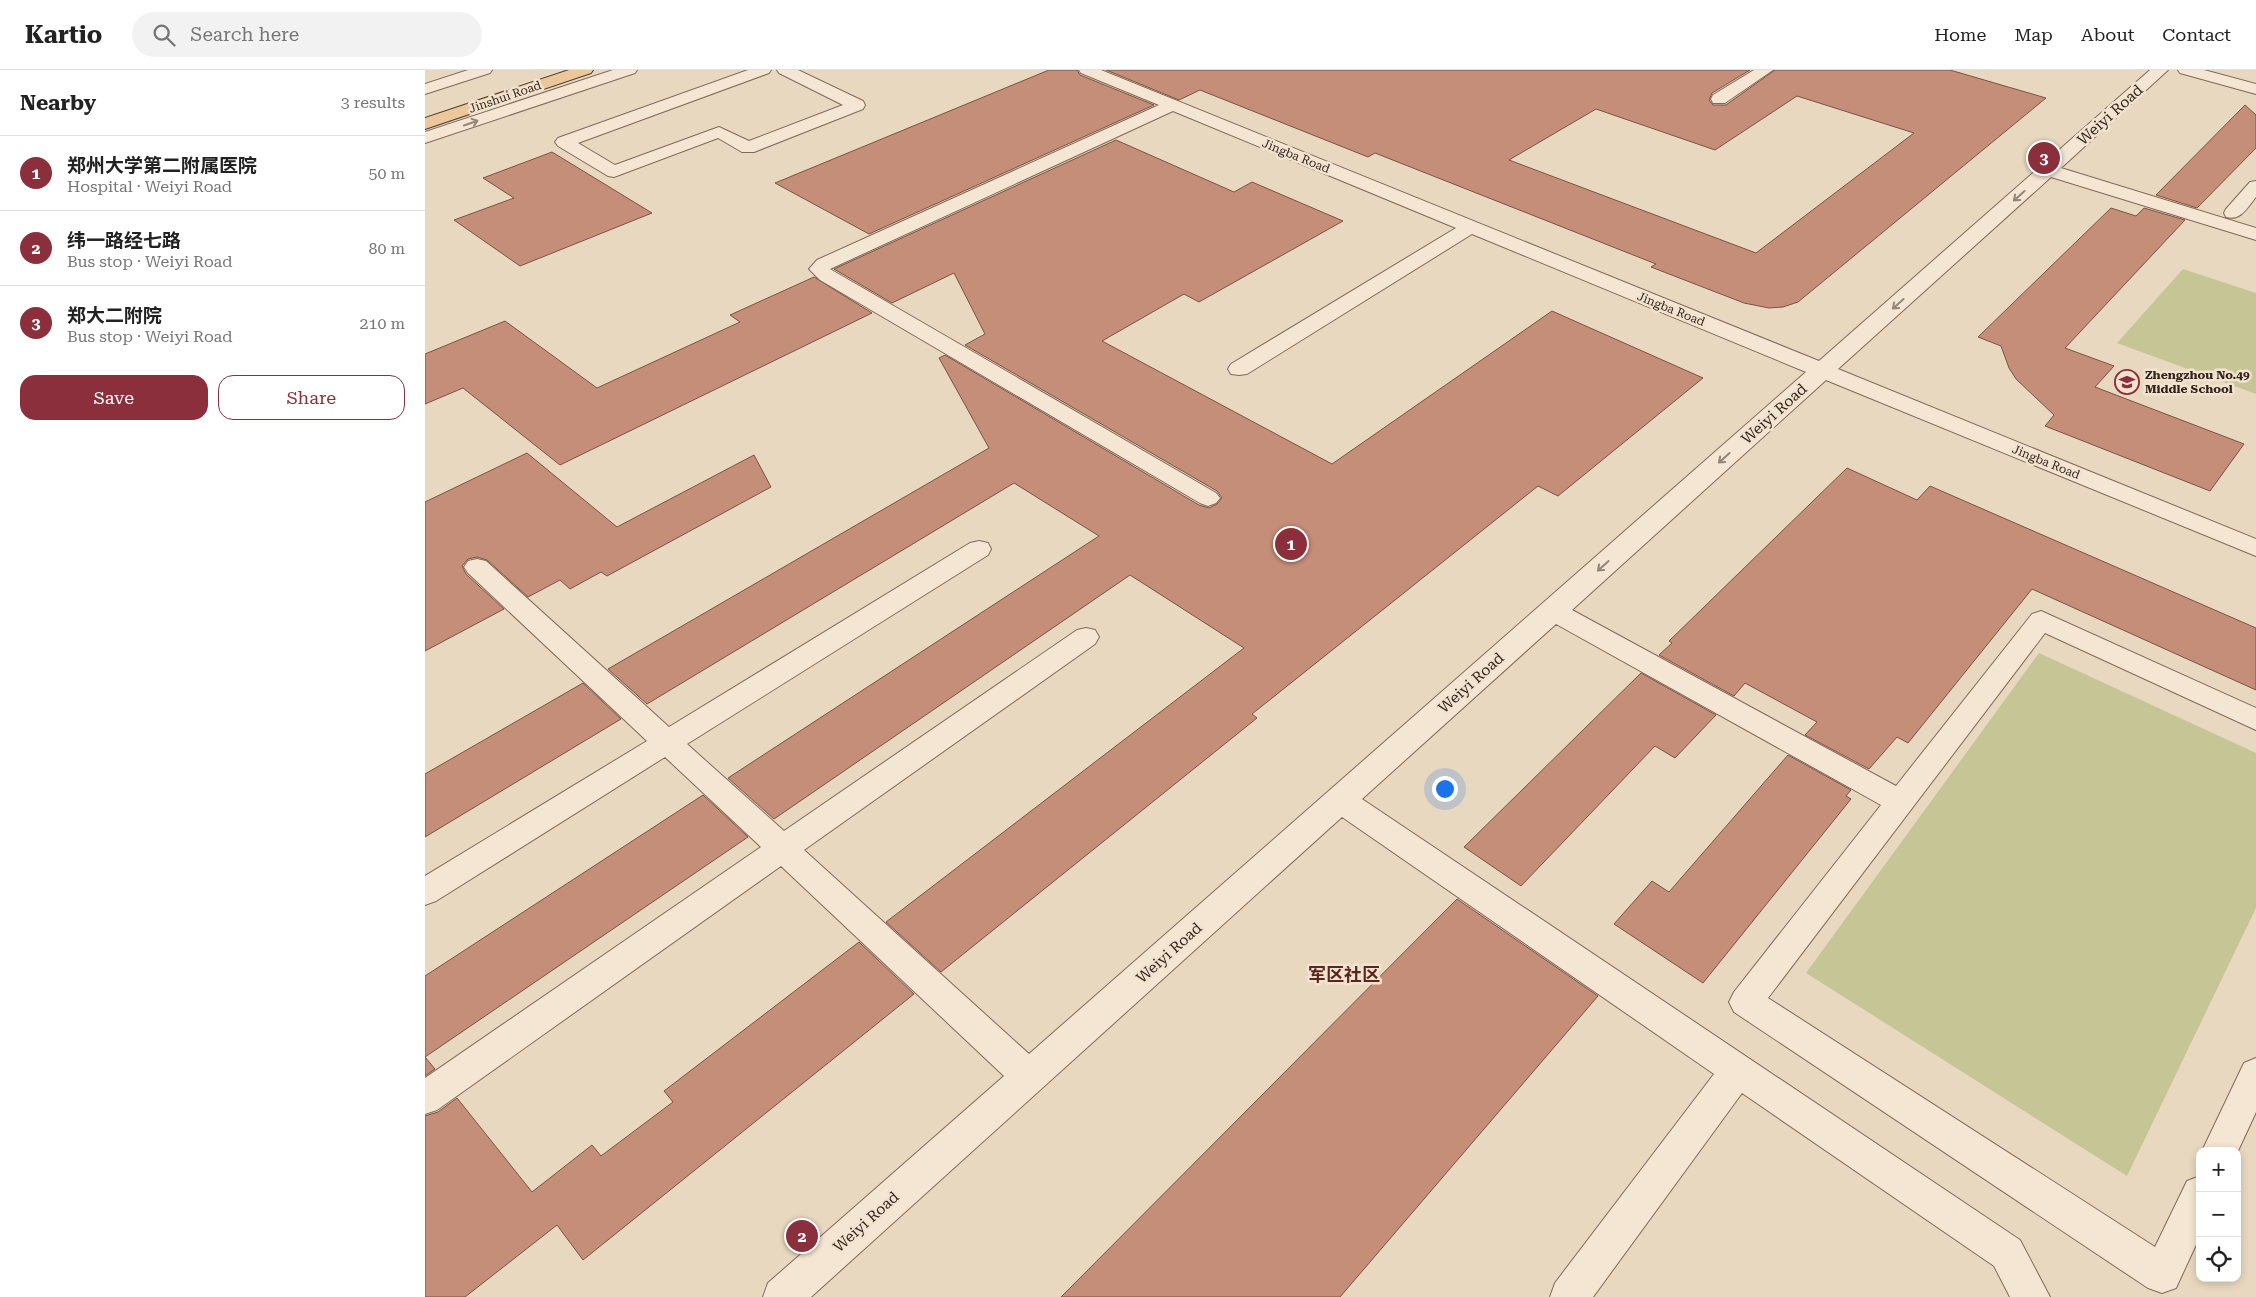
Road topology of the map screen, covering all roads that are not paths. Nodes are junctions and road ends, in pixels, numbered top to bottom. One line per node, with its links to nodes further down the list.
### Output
1 (484, 70): 10 (street)
2 (585, 70): 14 (main road, Jinshui Road)
3 (629, 70): 15 (street, one-way to 3)
4 (763, 70): 5 (street)
5 (785, 70)
6 (1087, 70): 13 (street, Jingba Road)
7 (1765, 70): 12 (street)
8 (2160, 70): 16 (street, Weiyi Road)
9 (2186, 70): 11 (street)
10 (425, 89)
11 (2256, 89)
12 (1719, 99)
13 (1173, 105): 19 (street, Jingba Road); 23 (street)
14 (425, 124)
15 (425, 138)
16 (2049, 170): 20 (street); 22 (street, Weiyi Road, one-way to 22)
17 (2256, 186): 18 (street)
18 (2233, 213)
19 (1471, 227): 21 (street); 22 (street, Jingba Road)
20 (2256, 234)
21 (1239, 369)
22 (1822, 371): 24 (street, Jingba Road); 27 (street, Weiyi Road, one-way to 27)
23 (1208, 498)
24 (2256, 548)
25 (979, 549): 30 (street)
26 (477, 567): 30 (street)
27 (1553, 611): 31 (street, Weiyi Road); 32 (street)
28 (1086, 637): 33 (street)
29 (2256, 720): 32 (street)
30 (667, 742): 33 (street); 34 (street)
31 (1340, 800): 35 (street); 37 (street, Weiyi Road)
32 (1901, 802): 40 (street)
33 (783, 848): 37 (street); 38 (street)
34 (425, 892)
35 (1738, 1070): 42 (street); 43 (street)
36 (2256, 1074): 39 (street)
37 (1030, 1076): 41 (street, Weiyi Road)
38 (425, 1098)
39 (2222, 1147)
40 (2196, 1203)
41 (783, 1297)
42 (1569, 1297)
43 (2031, 1297)

